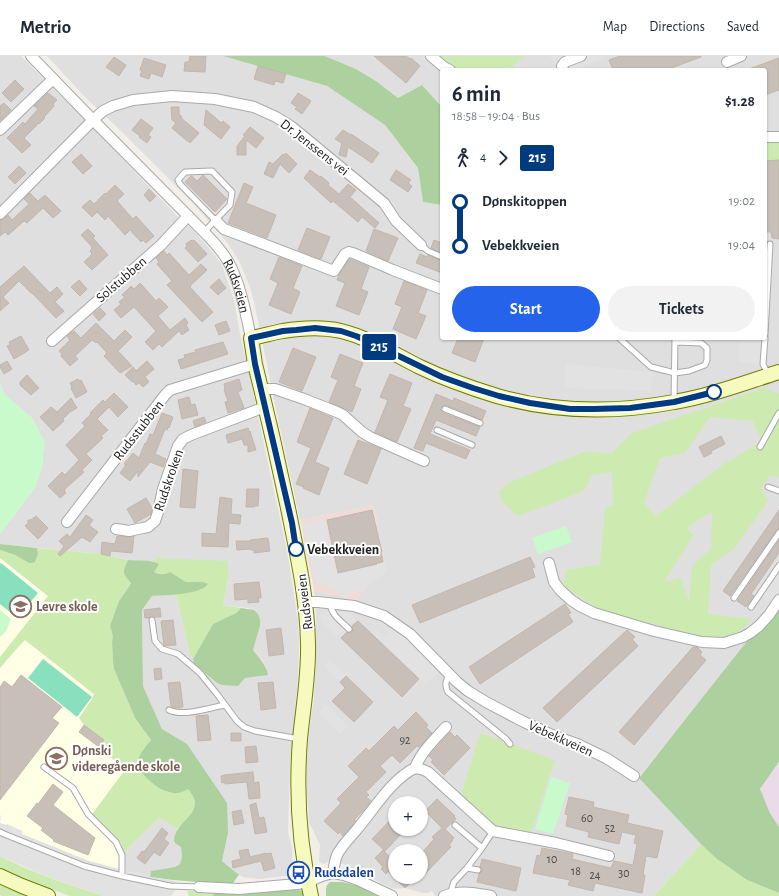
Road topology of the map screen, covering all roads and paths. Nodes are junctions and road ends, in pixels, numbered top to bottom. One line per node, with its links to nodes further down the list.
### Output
1 (31, 56): 8 (street, Rudsveien)
2 (431, 56): 6 (street)
3 (581, 56): 7 (street)
4 (741, 56): 5 (street)
5 (727, 62)
6 (446, 68)
7 (562, 68)
8 (53, 79): 9 (street, Rudsveien); 10 (street)
9 (93, 120): 13 (street); 14 (street, Rudsveien); 18 (street, Dr. Jenssens vei)
10 (0, 130)
11 (767, 137): 12 (street)
12 (779, 137)
13 (0, 214)
14 (188, 216): 16 (street, Rudsveien); 23 (street, Solstubben)
15 (216, 221): 15 (lane); 16 (lane); 20 (street)
16 (204, 232): 22 (street, Rudsveien)
17 (770, 244): 21 (lane)
18 (421, 245): 19 (lane)
19 (440, 256)
20 (440, 288)
21 (767, 298)
22 (251, 338): 27 (street, Rudsveien); 31 (street)
23 (52, 340)
24 (621, 340): 28 (lane)
25 (675, 340): 28 (lane); 28 (lane)
26 (765, 340): 29 (lane)
27 (255, 364): 30 (street, Rudsveien); 42 (street, Rudsstubben)
28 (675, 373): 31 (lane)
29 (774, 374): 31 (street)
30 (262, 389): 32 (street, Rudsveien); 39 (street)
31 (674, 402)
32 (265, 407): 43 (street, Rudskroken); 49 (street, Rudsveien)
33 (445, 409): 35 (lane)
34 (779, 413): 38 (lane)
35 (480, 423)
36 (437, 430): 37 (lane)
37 (472, 445)
38 (760, 447)
39 (424, 461)
40 (768, 487): 41 (lane)
41 (779, 491)
42 (67, 522)
43 (116, 529)
44 (779, 533): 47 (lane)
45 (549, 563): 48 (street)
46 (779, 566): 51 (lane)
47 (734, 598)
48 (779, 600)
49 (305, 602): 50 (street, Vebekkveien); 58 (street, Rudsveien)
50 (330, 603): 53 (lane); 54 (street, Vebekkveien)
51 (751, 607)
52 (152, 620): 55 (lane)
53 (349, 629)
54 (450, 674): 59 (lane); 62 (street, Vebekkveien)
55 (225, 705): 56 (lane); 58 (lane)
56 (169, 710)
57 (446, 727): 61 (street)
58 (300, 739): 74 (street, Rudsveien)
59 (510, 744)
60 (44, 767): 72 (lane)
61 (414, 768): 64 (street); 70 (street)
62 (634, 776)
63 (455, 825): 66 (lane)
64 (493, 831): 66 (lane); 67 (street)
65 (0, 832): 72 (lane)
66 (482, 848): 68 (lane)
67 (609, 856)
68 (467, 868): 69 (lane); 75 (lane)
69 (478, 870)
70 (333, 873): 74 (street); 77 (street)
71 (0, 876): 76 (street)
72 (122, 876): 73 (lane)
73 (199, 887): 74 (street)
74 (310, 891)
75 (447, 895): 78 (street)
76 (48, 896)
77 (392, 896)
78 (491, 896)

